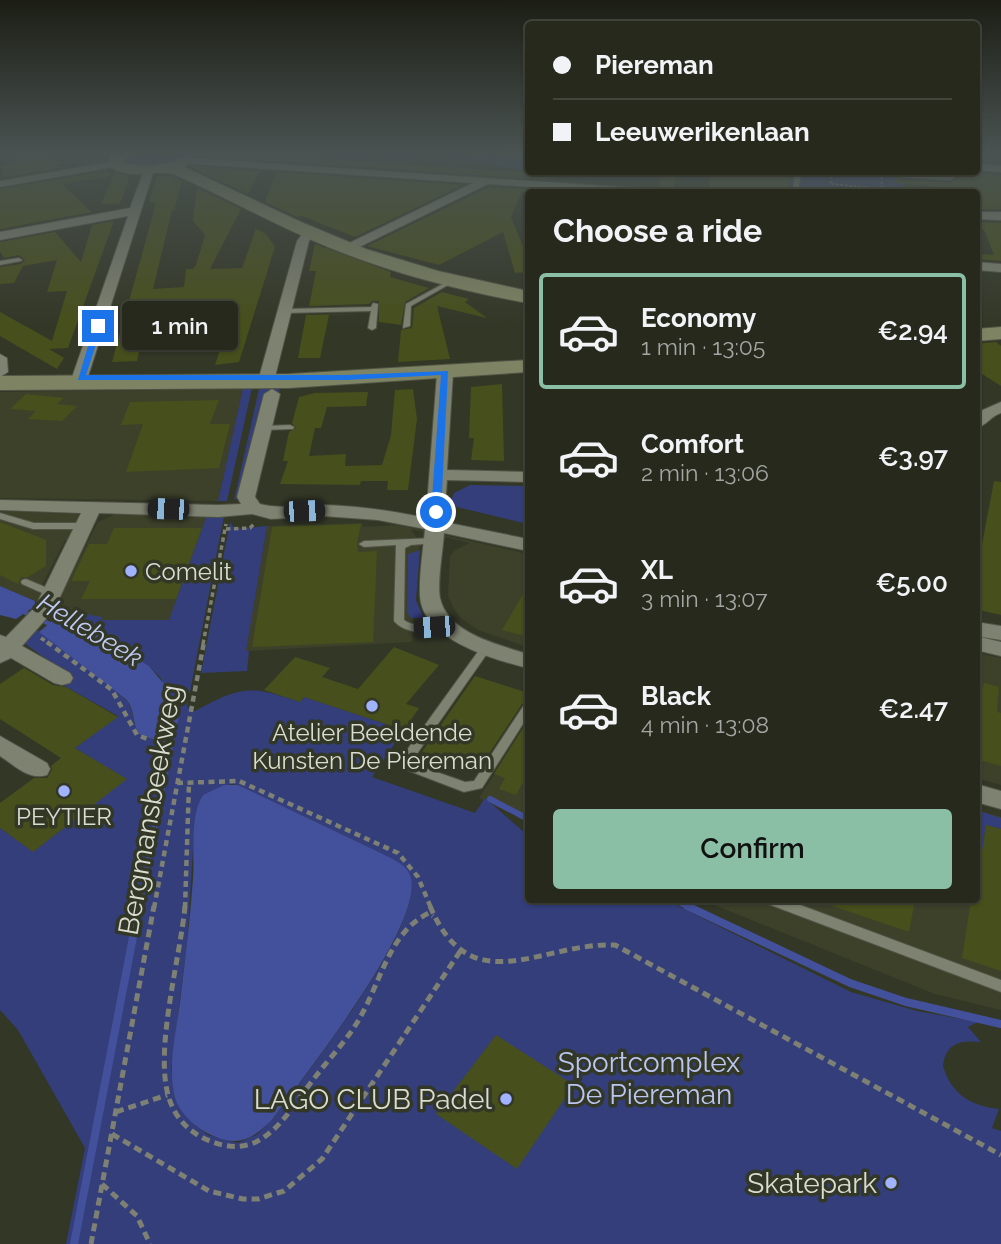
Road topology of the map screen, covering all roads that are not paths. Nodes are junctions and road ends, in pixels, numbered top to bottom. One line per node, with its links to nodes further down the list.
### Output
1 (271, 210): 6 (street)
2 (427, 210): 8 (street)
3 (135, 211): 7 (street); 25 (street)
4 (980, 215): 5 (street)
5 (1001, 216)
6 (310, 232): 8 (street); 15 (street)
7 (0, 236)
8 (356, 245): 13 (street)
9 (19, 260): 10 (lane)
10 (0, 263)
11 (980, 266): 12 (street)
12 (1001, 268)
13 (454, 280): 14 (street); 16 (lane)
14 (525, 295)
15 (285, 311): 17 (lane); 27 (street)
16 (406, 326)
17 (372, 328)
18 (1001, 330): 19 (street)
19 (980, 331)
20 (0, 358): 22 (street)
21 (525, 366): 23 (street)
22 (0, 372)
23 (445, 373): 27 (street); 32 (street)
24 (0, 378): 25 (street)
25 (79, 381): 26 (street); 27 (street)
26 (0, 383)
27 (269, 384): 31 (street)
28 (1001, 407): 29 (street)
29 (980, 419)
30 (290, 427): 31 (lane)
31 (264, 428): 35 (street)
32 (439, 475): 33 (street); 39 (street)
33 (525, 477)
34 (0, 505): 36 (street)
35 (254, 506): 36 (street); 39 (street)
36 (93, 508): 38 (street)
37 (0, 516): 38 (lane)
38 (84, 526): 45 (street)
39 (435, 526): 40 (street); 41 (lane); 43 (street); 46 (street)
40 (525, 532)
41 (409, 542): 42 (lane); 46 (lane)
42 (364, 544)
43 (525, 544)
44 (26, 582): 45 (lane)
45 (48, 602): 50 (street)
46 (447, 626): 51 (street)
47 (980, 630): 48 (street)
48 (1001, 634)
49 (980, 644): 52 (street)
50 (3, 648): 54 (street)
51 (486, 648): 53 (street); 55 (lane)
52 (1001, 649)
53 (525, 660)
54 (62, 678)
55 (525, 713)
56 (0, 744): 57 (street)
57 (38, 769)
58 (980, 794): 59 (street)
59 (1001, 800)
60 (781, 903): 61 (lane)
61 (1001, 986)

